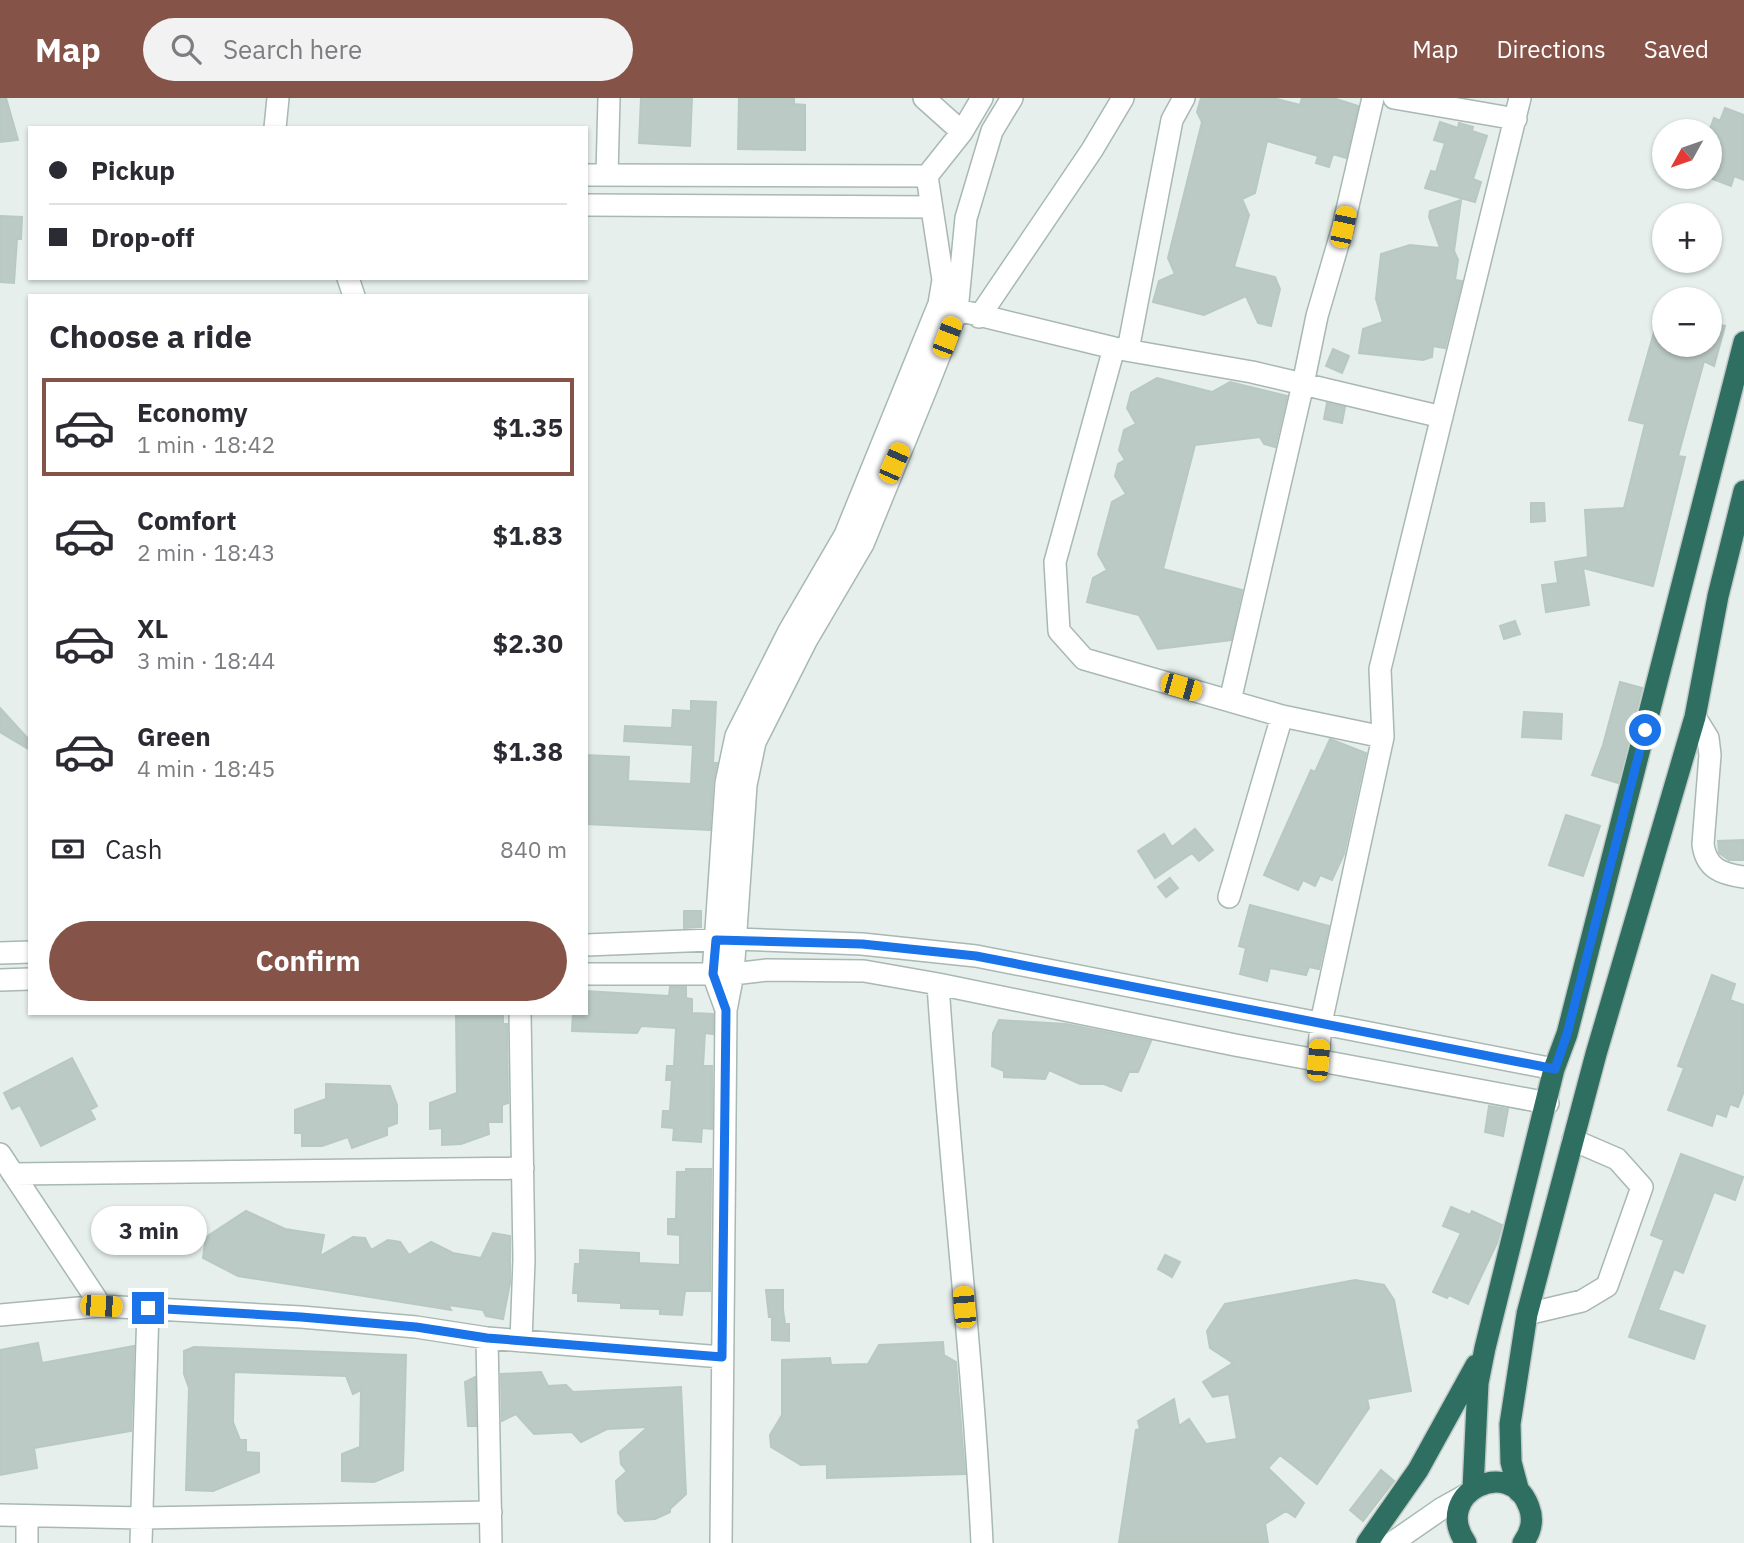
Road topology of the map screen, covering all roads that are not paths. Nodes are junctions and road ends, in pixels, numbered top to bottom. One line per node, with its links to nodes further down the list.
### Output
1 (278, 98): 11 (street)
2 (609, 98): 13 (street)
3 (923, 98): 12 (street)
4 (982, 98): 12 (street)
5 (1012, 98): 17 (street)
6 (1123, 98): 18 (street)
7 (1184, 98): 20 (street)
8 (1373, 98): 21 (street)
9 (1394, 98): 10 (street)
10 (1518, 108): 22 (street)
11 (275, 126)
12 (962, 132): 14 (street)
13 (597, 175): 14 (street)
14 (927, 176): 16 (street)
15 (588, 205): 16 (street)
16 (931, 207): 17 (street)
17 (948, 308): 18 (street); 31 (street)
18 (979, 317): 20 (street)
19 (1744, 342): 43 (highway)
20 (1121, 349): 21 (street); 25 (street)
21 (1303, 384): 22 (street); 25 (street)
22 (1442, 417): 28 (street)
23 (1744, 491): 24 (highway)
24 (1741, 522): 27 (highway)
25 (1230, 701): 26 (street)
26 (1282, 716): 28 (street); 30 (street)
27 (1695, 717): 29 (street); 45 (highway)
28 (1383, 737): 41 (street)
29 (1744, 877)
30 (1228, 897)
31 (726, 939): 32 (street); 36 (street); 41 (street)
32 (588, 945)
33 (28, 952): 34 (street)
34 (0, 953)
35 (588, 974): 36 (street)
36 (723, 974): 39 (street); 56 (street)
37 (28, 979): 38 (street)
38 (0, 980)
39 (938, 984): 42 (street); 67 (street)
40 (520, 1015): 47 (street)
41 (1321, 1023): 42 (street); 43 (street)
42 (1318, 1060): 44 (street)
43 (1555, 1069): 44 (highway)
44 (1548, 1103): 55 (highway)
45 (1573, 1140): 51 (highway); 51 (street)
46 (0, 1154): 48 (street)
47 (523, 1168): 48 (street); 54 (street)
48 (13, 1174): 49 (street)
49 (101, 1306): 50 (street); 52 (street)
50 (148, 1308): 53 (street); 62 (street)
51 (1527, 1314): 58 (highway)
52 (0, 1315)
53 (487, 1338): 54 (street); 59 (street)
54 (521, 1341): 56 (street)
55 (1485, 1348): 57 (highway); 68 (highway)
56 (722, 1357): 66 (street)
57 (1470, 1492): 58 (highway); 69 (street); 70 (highway)
58 (1519, 1492): 71 (highway)
59 (491, 1512): 62 (street); 65 (street)
60 (0, 1515): 61 (street)
61 (27, 1517): 62 (street); 63 (street)
62 (142, 1518): 64 (street)
63 (27, 1543)
64 (141, 1543)
65 (491, 1543)
66 (721, 1543)
67 (982, 1543)
68 (1367, 1543)
69 (1392, 1543)
70 (1466, 1543)
71 (1523, 1543)

